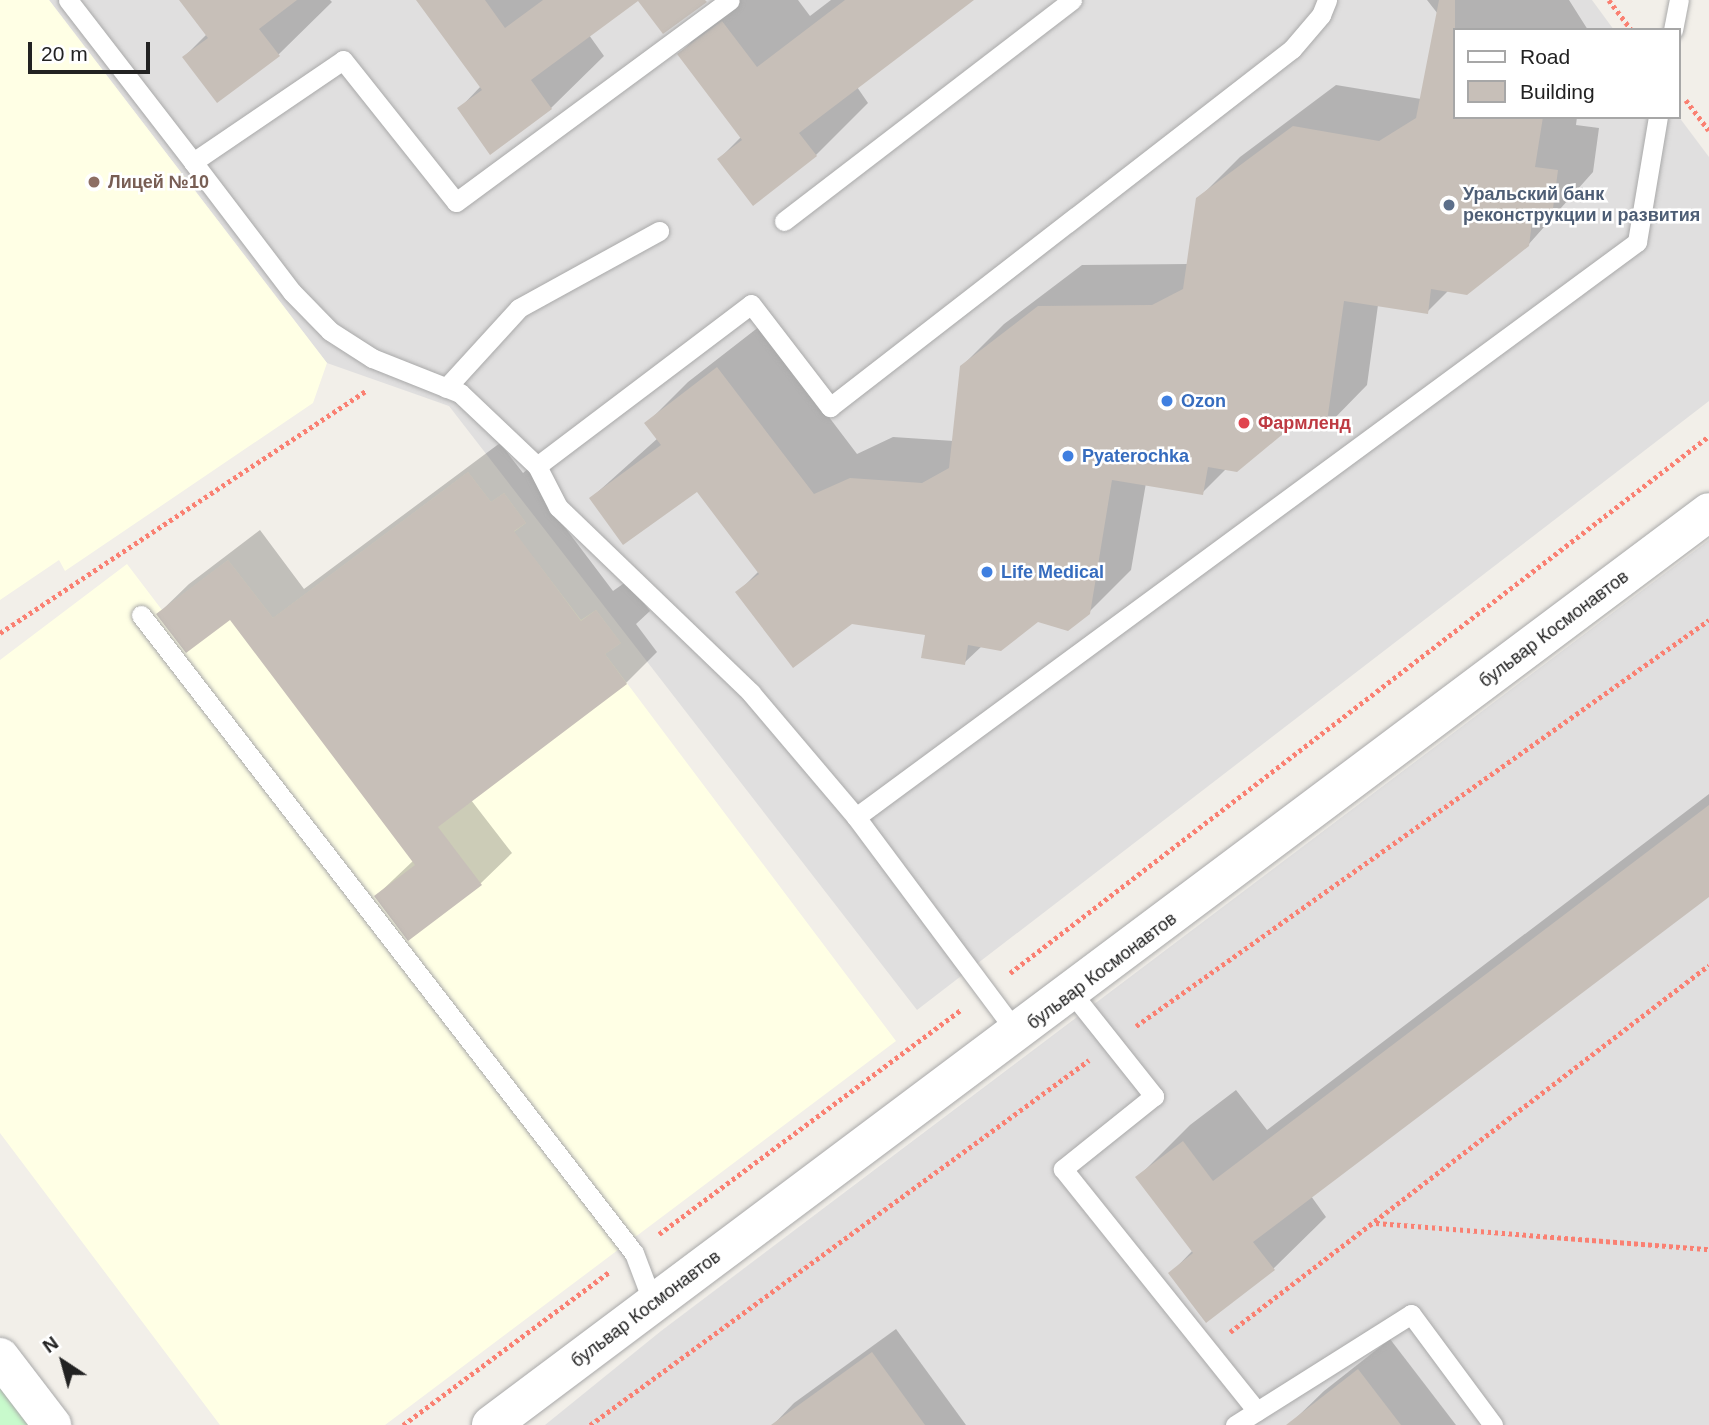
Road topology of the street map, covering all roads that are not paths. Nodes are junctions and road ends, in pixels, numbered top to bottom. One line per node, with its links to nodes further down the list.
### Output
1 (68, 0): 8 (lane)
2 (730, 0): 8 (lane)
3 (1072, 0): 9 (lane)
4 (1327, 0): 12 (lane)
5 (1679, 0): 6 (lane)
6 (1674, 28)
7 (1658, 119): 15 (lane)
8 (193, 162): 11 (lane)
9 (784, 220)
10 (659, 231): 11 (lane)
11 (446, 388): 12 (lane)
12 (537, 466): 15 (lane)
13 (1709, 512): 16 (street, бульвар Космонавтов)
14 (141, 615): 18 (lane)
15 (856, 817): 17 (lane)
16 (1072, 993): 17 (street, бульвар Космонавтов); 20 (lane)
17 (1018, 1034): 18 (street, бульвар Космонавтов)
18 (653, 1303): 22 (street, бульвар Космонавтов)
19 (0, 1357): 21 (street)
20 (1257, 1411): 23 (lane); 24 (lane)
21 (52, 1425)
22 (491, 1425)
23 (1235, 1425)
24 (1493, 1425)

